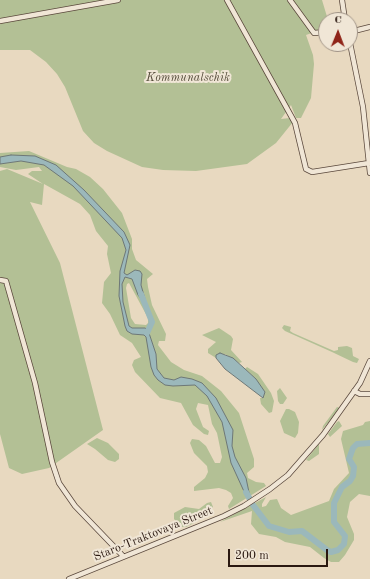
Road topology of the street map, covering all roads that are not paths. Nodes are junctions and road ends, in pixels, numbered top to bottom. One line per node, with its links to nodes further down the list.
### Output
1 (118, 0): 6 (street)
2 (227, 0): 11 (street)
3 (290, 0): 9 (street)
4 (342, 0): 5 (street)
5 (344, 12)
6 (0, 21)
7 (370, 27): 8 (street)
8 (358, 30)
9 (318, 33)
10 (352, 52): 11 (street)
11 (368, 163): 12 (street)
12 (370, 173)
13 (0, 280): 17 (street)
14 (370, 361): 15 (street, Staro-Traktovaya Street)
15 (354, 391): 16 (street); 17 (street, Staro-Traktovaya Street)
16 (370, 394)
17 (123, 556): 18 (street, Staro-Traktovaya Street)
18 (69, 579)

